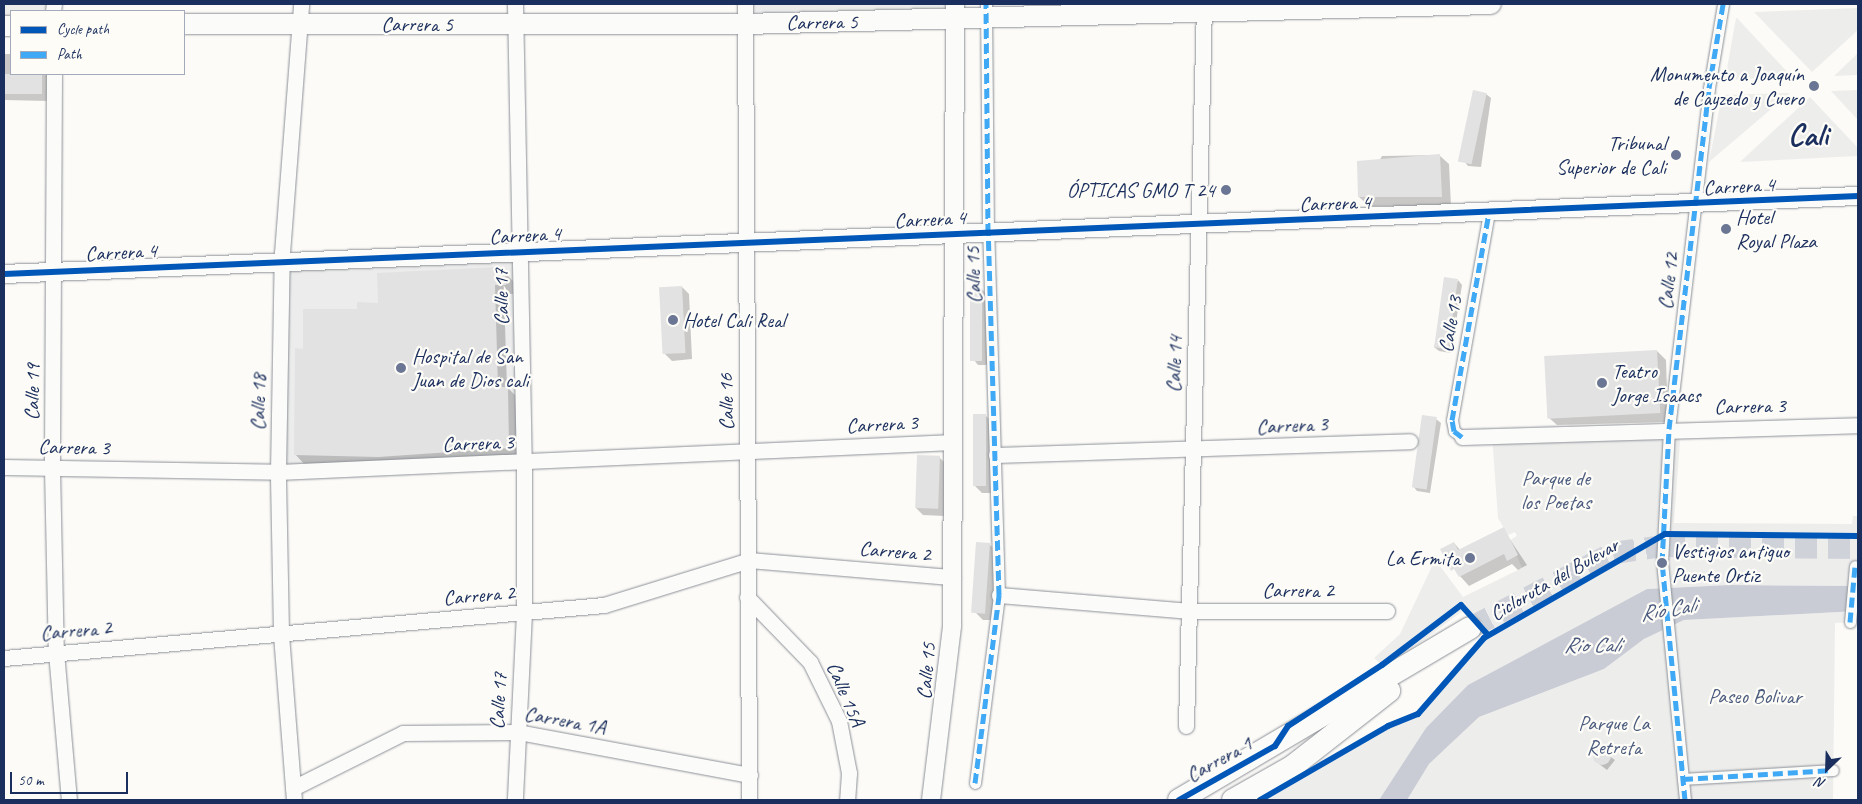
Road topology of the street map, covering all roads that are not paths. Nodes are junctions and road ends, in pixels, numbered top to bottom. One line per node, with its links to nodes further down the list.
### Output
1 (301, 4): 10 (street, Calle 18)
2 (515, 4): 11 (street, Calle 17)
3 (745, 4): 12 (street, Calle 16)
4 (1491, 4): 6 (main road, Carrera 5)
5 (1723, 4): 15 (street, Calle 12)
6 (1204, 8): 8 (main road, Carrera 5); 17 (street, Calle 14)
7 (955, 11): 8 (main road, Carrera 5); 12 (main road, Carrera 5); 19 (street, Calle 15)
8 (986, 11): 18 (street, Calle 15)
9 (185, 24): 10 (main road, Carrera 5)
10 (300, 24): 11 (main road, Carrera 5); 22 (street, Calle 18)
11 (515, 24): 12 (main road, Carrera 5); 21 (street, Calle 17)
12 (745, 24): 20 (street, Calle 16)
13 (54, 75): 23 (street, Calle 19)
14 (1858, 196): 15 (street, Carrera 4)
15 (1695, 204): 16 (street, Carrera 4); 26 (street, Calle 12)
16 (1489, 213): 17 (street, Carrera 4); 27 (street, Calle 13)
17 (1200, 224): 18 (street, Carrera 4); 30 (street, Calle 14)
18 (988, 233): 19 (street, Carrera 4); 32 (street, Calle 15)
19 (951, 234): 20 (street, Carrera 4); 29 (street, Calle 15)
20 (745, 243): 21 (street, Carrera 4); 31 (street, Calle 16)
21 (522, 252): 22 (street, Carrera 4); 33 (street, Calle 17)
22 (282, 262): 23 (street, Carrera 4); 36 (street, Calle 18)
23 (55, 272): 24 (street, Carrera 4); 35 (street, Calle 19)
24 (4, 274)
25 (1858, 425): 26 (street, Carrera 3)
26 (1669, 429): 27 (street, Carrera 3); 53 (street, Calle 12)
27 (1462, 437)
28 (1410, 441): 30 (street, Carrera 3)
29 (953, 442): 31 (street, Carrera 3); 39 (street, Calle 15)
30 (1192, 450): 32 (street, Carrera 3); 42 (street, Calle 14)
31 (748, 452): 33 (street, Carrera 3); 37 (street, Calle 16)
32 (996, 455): 40 (street, Calle 15)
33 (524, 463): 36 (street, Carrera 3); 44 (street, Calle 17)
34 (4, 467): 35 (street, Carrera 3)
35 (52, 468): 36 (street, Carrera 3); 47 (street, Calle 19)
36 (278, 472): 46 (street, Calle 18)
37 (749, 560): 39 (street, Carrera 2); 41 (street, Calle 16); 44 (street, Carrera 2)
38 (1854, 566): 45 (street)
39 (952, 577): 60 (street, Calle 15)
40 (999, 595): 42 (street, Carrera 2); 54 (street, Calle 15)
41 (747, 597): 52 (street, Calle 16); 59 (street, Calle 15A)
42 (1190, 611): 43 (street, Carrera 2); 49 (street, Calle 14)
43 (1387, 611)
44 (524, 613): 46 (street, Carrera 2); 50 (street, Calle 17)
45 (1850, 621)
46 (281, 633): 47 (street, Carrera 2); 55 (street, Calle 18)
47 (56, 652): 48 (street, Carrera 2); 56 (street, Calle 19)
48 (4, 658)
49 (1186, 726)
50 (518, 732): 52 (street, Carrera 1A); 55 (street, Carrera 1A); 57 (street, Calle 17)
51 (1833, 770): 53 (street)
52 (750, 775): 58 (street, Calle 16)
53 (1683, 779): 63 (street, Calle 12)
54 (976, 784)
55 (293, 794)
56 (69, 800)
57 (515, 800)
58 (750, 800)
59 (847, 800)
60 (931, 800)
61 (1179, 800): 62 (main road, Carrera 1)
62 (1233, 800)
63 (1685, 800)

